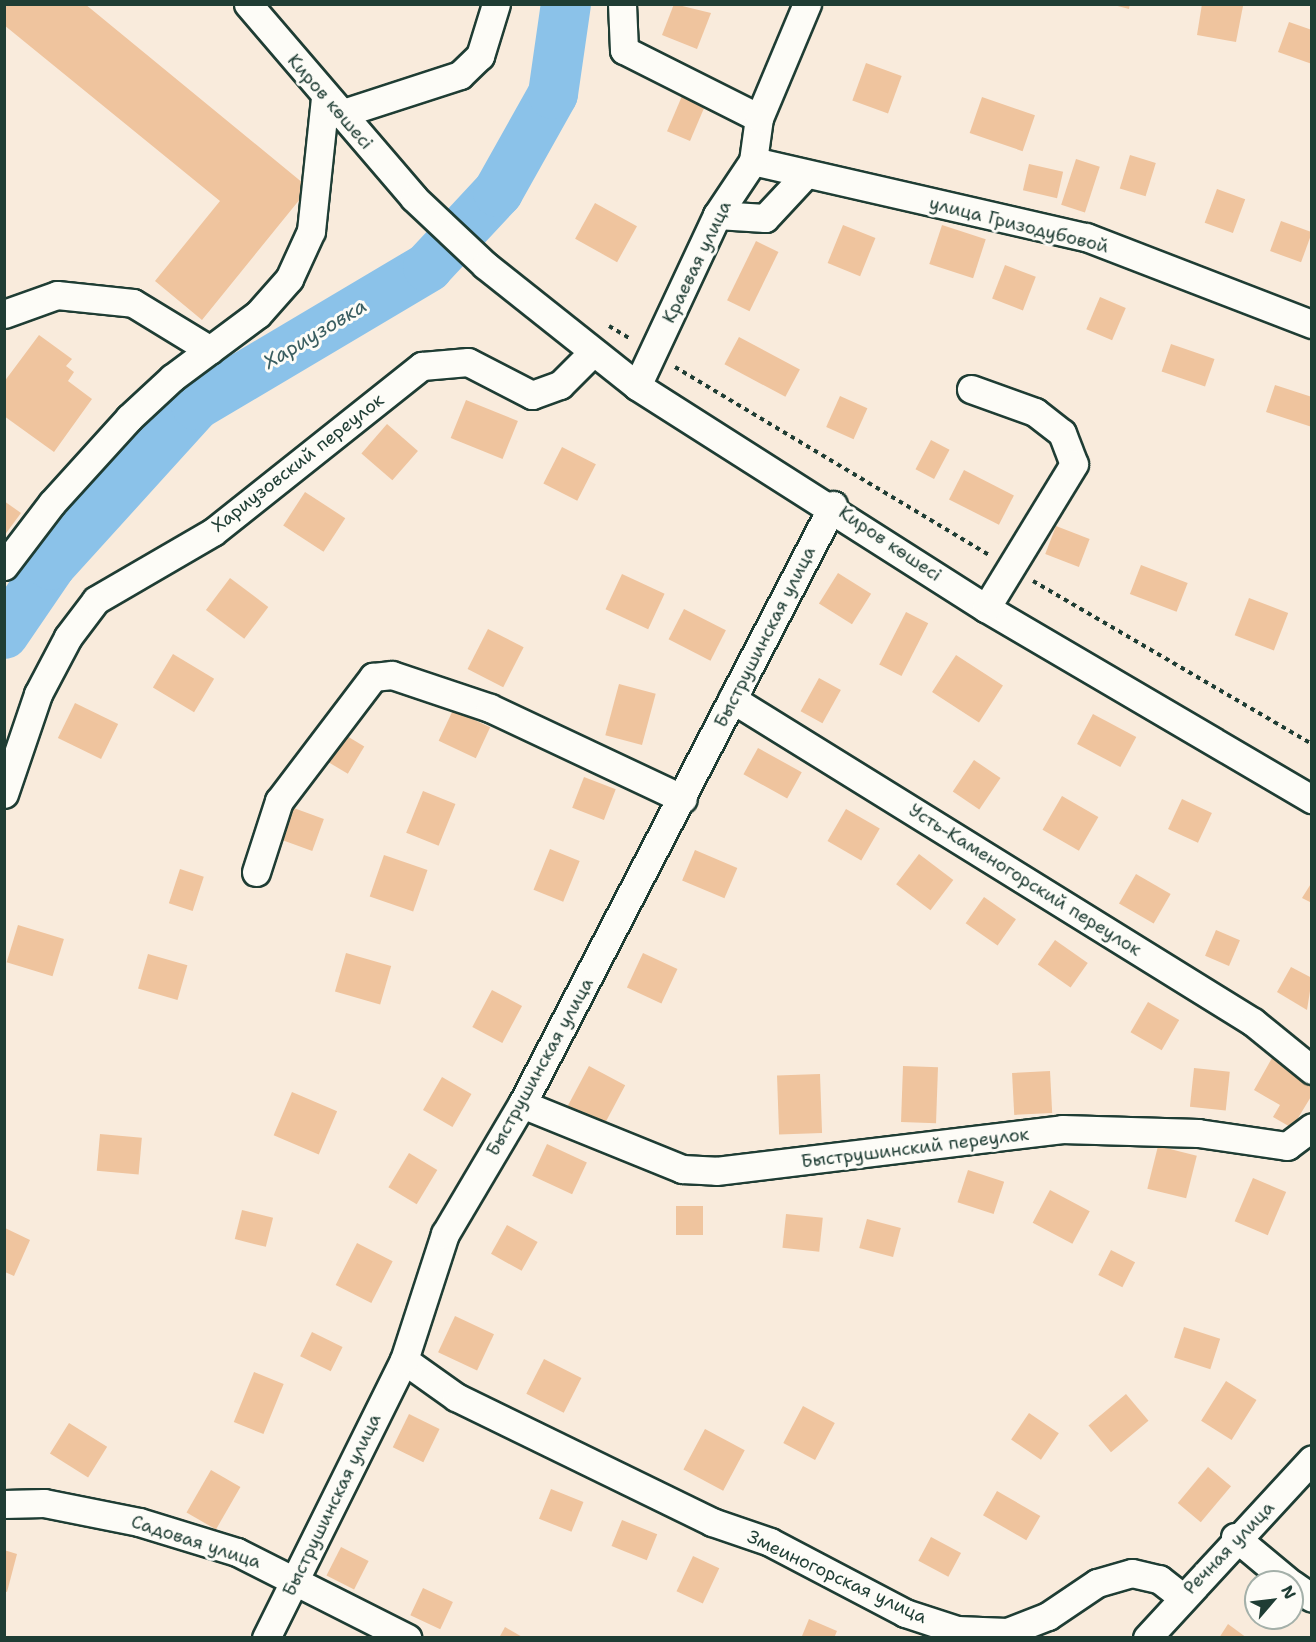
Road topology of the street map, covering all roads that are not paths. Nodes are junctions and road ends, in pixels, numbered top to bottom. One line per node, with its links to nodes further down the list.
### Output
1 (248, 4): 5 (street, Киров көшесі)
2 (496, 4): 5 (street)
3 (622, 4): 6 (street)
4 (807, 4): 6 (street, Краевая улица)
5 (333, 106): 12 (street); 13 (street, Киров көшесі)
6 (759, 118): 7 (street, Краевая улица)
7 (753, 161): 8 (street, улица Гризодубовой); 9 (street, Краевая улица)
8 (806, 174): 9 (street); 11 (street, улица Гризодубовой)
9 (717, 215): 14 (street, Краевая улица)
10 (4, 314): 12 (street)
11 (1311, 324)
12 (210, 350): 17 (street)
13 (593, 352): 14 (street, Киров көшесі); 20 (street, Хариузовский переулок)
14 (637, 386): 16 (street, Киров көшесі)
15 (971, 389): 18 (street)
16 (833, 506): 18 (street, Киров көшесі); 19 (street, Быструшинская улица)
17 (4, 567)
18 (986, 608): 21 (street, Киров көшесі)
19 (732, 699): 22 (street, Быструшинская улица); 24 (street, Усть-Каменогорский переулок)
20 (4, 794)
21 (1311, 799)
22 (683, 800): 23 (street); 25 (street, Быструшинская улица)
23 (256, 872)
24 (1311, 1070)
25 (522, 1104): 26 (street, Быструшинский переулок); 27 (street, Быструшинская улица)
26 (1311, 1127)
27 (404, 1360): 32 (street, Быструшинская улица); 33 (street, Змеиногорская улица)
28 (1311, 1459): 30 (street, Речная улица)
29 (4, 1504): 32 (street, Садовая улица)
30 (1235, 1538): 31 (street); 33 (street, Речная улица)
31 (1275, 1570)
32 (297, 1578): 34 (street, Быструшинская улица); 35 (street, Садовая улица)
33 (1182, 1597): 36 (street, Речная улица)
34 (266, 1638)
35 (407, 1638)
36 (1148, 1638)

